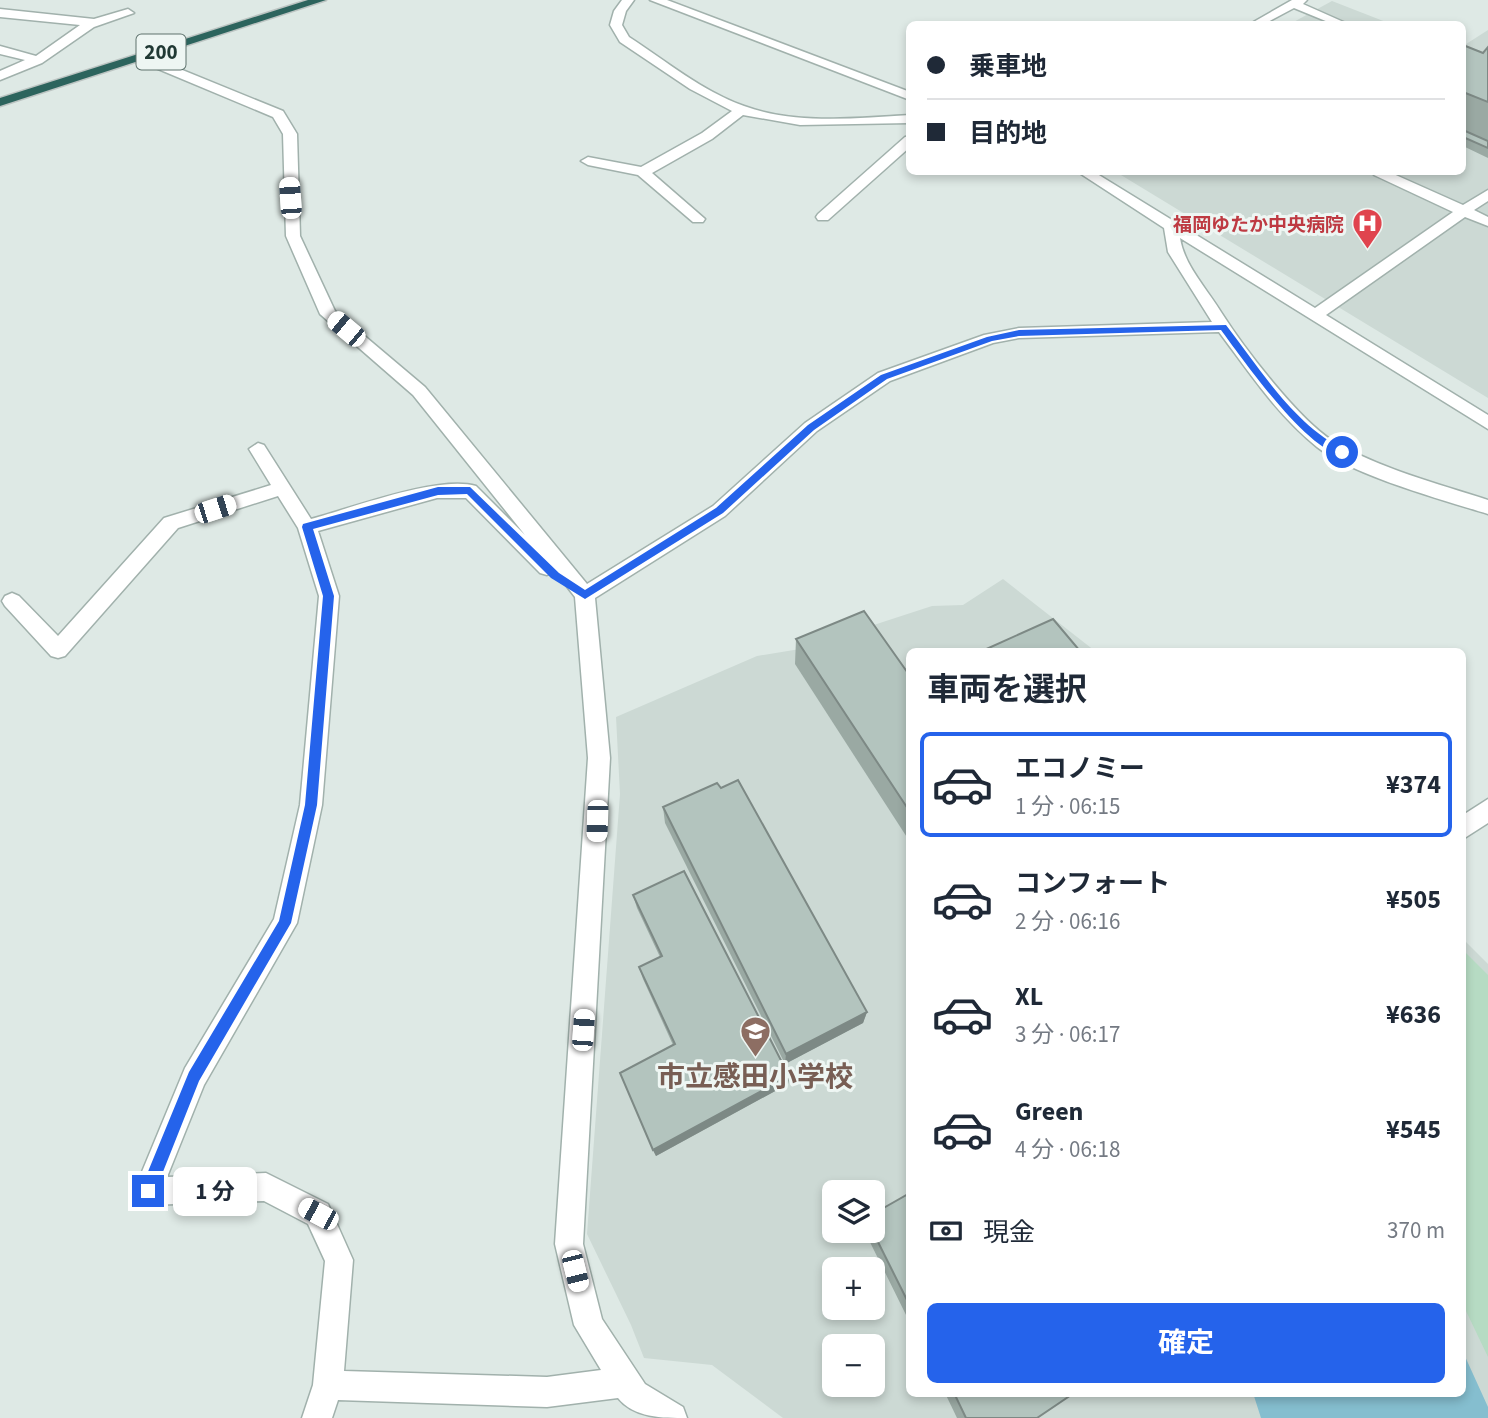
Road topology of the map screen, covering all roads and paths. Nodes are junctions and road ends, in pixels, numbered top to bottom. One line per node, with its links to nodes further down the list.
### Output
1 (320, 0): 5 (highway, 200)
2 (628, 0): 17 (street)
3 (656, 0): 15 (street)
4 (1297, 2): 8 (street); 9 (street)
5 (305, 3): 12 (highway, 200)
6 (0, 13): 10 (street)
7 (128, 13): 10 (street)
8 (1262, 21)
9 (1335, 21)
10 (91, 23): 13 (street)
11 (0, 50): 13 (street)
12 (143, 58): 16 (highway, 200); 37 (street)
13 (38, 60): 14 (street)
14 (2, 75)
15 (906, 94)
16 (0, 102)
17 (740, 110): 18 (street); 21 (street)
18 (906, 119)
19 (906, 144): 26 (street)
20 (588, 161): 21 (street)
21 (643, 172): 27 (street)
22 (1090, 175): 29 (street)
23 (1385, 175): 25 (street)
24 (1488, 194): 25 (street)
25 (1464, 211): 28 (street); 30 (street)
26 (823, 217)
27 (698, 219)
28 (1488, 222)
29 (1171, 225): 30 (street); 31 (street)
30 (1315, 315): 32 (street)
31 (1223, 327): 35 (street); 37 (street)
32 (1488, 423)
33 (258, 449): 34 (street)
34 (282, 488): 36 (street); 38 (street)
35 (1488, 506)
36 (307, 527): 37 (street); 42 (street)
37 (585, 595): 41 (street)
38 (12, 601)
39 (1488, 809): 40 (street)
40 (1466, 827)
41 (626, 1382): 42 (street); 44 (street)
42 (328, 1385): 43 (street)
43 (317, 1418)
44 (671, 1418)

